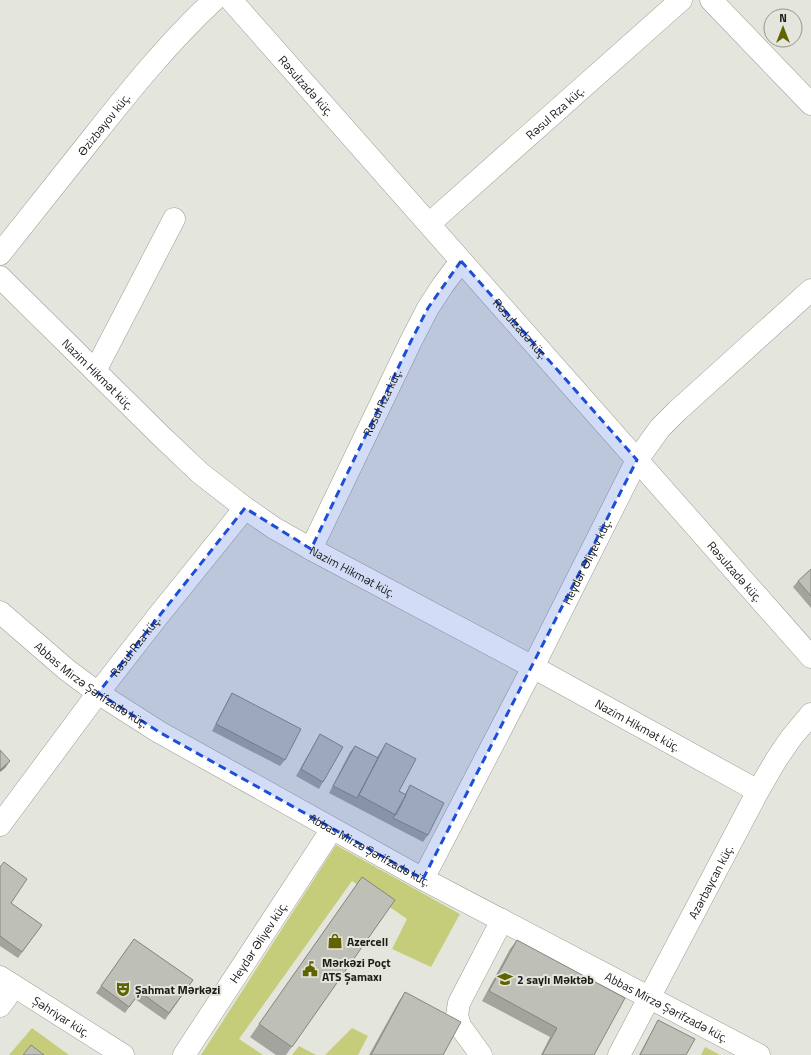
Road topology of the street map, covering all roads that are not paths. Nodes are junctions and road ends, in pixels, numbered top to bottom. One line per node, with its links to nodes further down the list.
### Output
1 (214, 0): 8 (street, Əzizbəyov küç.)
2 (231, 0): 7 (street, Rəsulzadə küç.)
3 (681, 0): 7 (street, Rəsul Rza küç.)
4 (712, 0): 5 (street)
5 (811, 104)
6 (174, 219): 12 (street)
7 (429, 224): 9 (street, Rəsulzadə küç.)
8 (0, 254)
9 (462, 261): 13 (street, Rəsulzadə küç.); 15 (street, Rəsul Rza küç.)
10 (0, 277): 12 (street, Nazim Hikmət küç.)
11 (811, 290): 13 (street, Heydər Əliyev küç.)
12 (95, 371): 14 (street, Nazim Hikmət küç.)
13 (637, 460): 17 (street, Rəsulzadə küç.); 18 (street, Heydər Əliyev küç.)
14 (245, 508): 15 (street, Nazim Hikmət küç.); 19 (street, Rəsul Rza küç.)
15 (311, 549): 18 (street, Nazim Hikmət küç.)
16 (0, 612): 19 (street, Abbas Mirzə Şərifzadə küç.)
17 (811, 657)
18 (533, 667): 21 (street, Nazim Hikmət küç.); 24 (street, Heydər Əliyev küç.)
19 (98, 693): 22 (street, Rəsul Rza küç.); 23 (street, Abbas Mirzə Şərifzadə küç.)
20 (811, 714): 21 (street, Azərbaycan küç.)
21 (758, 791): 27 (street, Azərbaycan küç.)
22 (0, 825)
23 (332, 829): 24 (street, Abbas Mirzə Şərifzadə küç.); 30 (street, Heydər Əliyev küç.)
24 (423, 879): 25 (street, Abbas Mirzə Şərifzadə küç.)
25 (502, 920): 27 (street, Abbas Mirzə Şərifzadə küç.); 31 (street)
26 (7, 982): 28 (street); 29 (street, Şəhriyar küç.)
27 (649, 998): 32 (street, Azərbaycan küç.); 33 (street, Abbas Mirzə Şərifzadə küç.)
28 (0, 1006)
29 (124, 1055)
30 (184, 1055)
31 (481, 1055)
32 (619, 1055)
33 (759, 1055)

